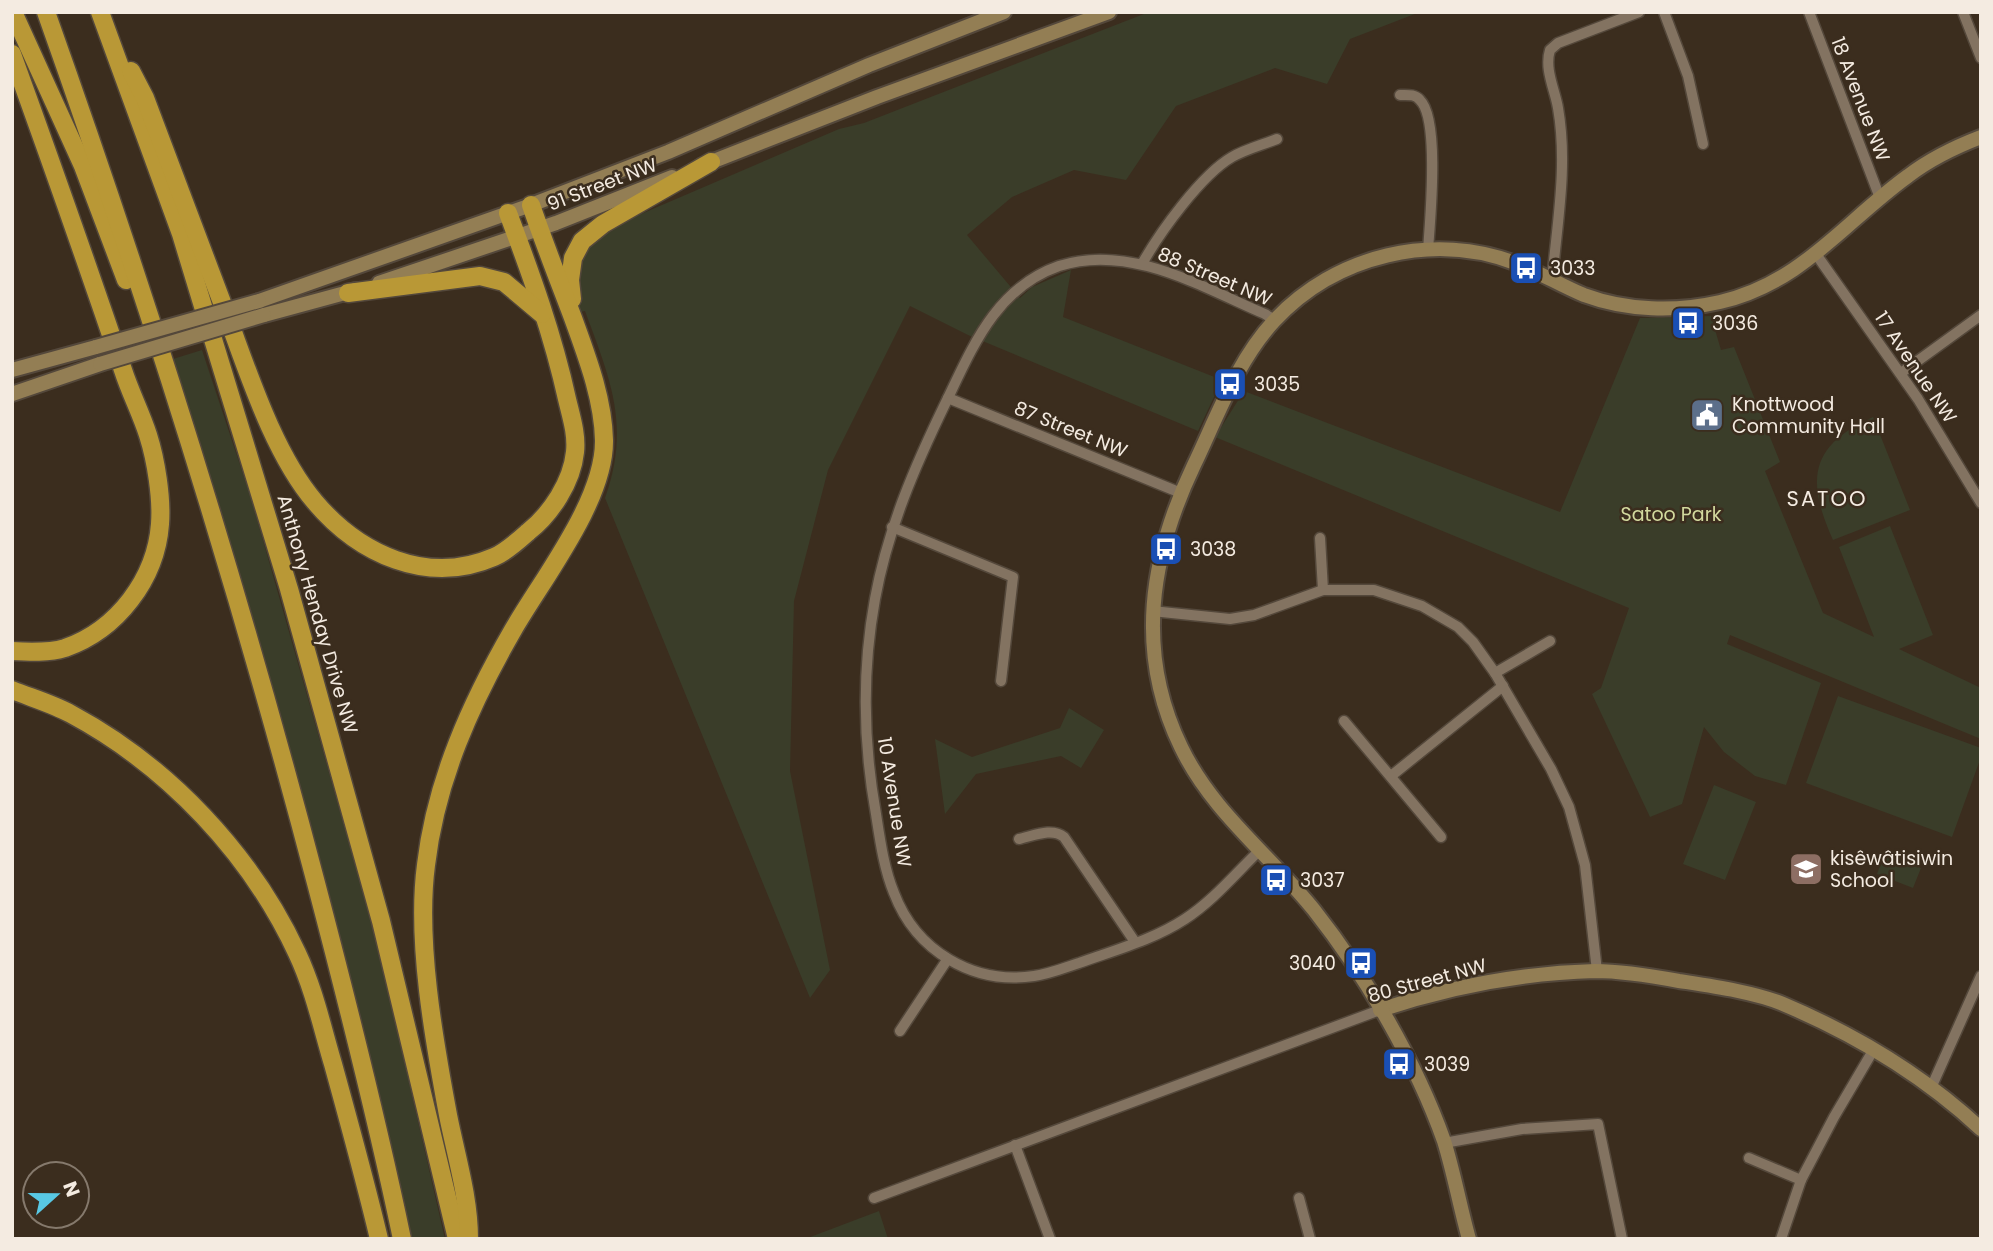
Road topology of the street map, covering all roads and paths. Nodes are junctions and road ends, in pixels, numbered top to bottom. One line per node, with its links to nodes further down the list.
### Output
1 (13, 12): 35 (highway)
2 (46, 12): 35 (highway)
3 (100, 12): 30 (highway); 72 (highway, Anthony Henday Drive NW)
4 (1004, 12): 18 (street, 91 Street NW)
5 (1109, 12): 16 (street, 91 Street NW)
6 (1639, 12): 25 (street)
7 (1664, 12): 15 (street)
8 (1810, 12): 17 (street, 18 Avenue NW)
9 (1963, 12): 11 (street)
10 (12, 54): 45 (highway)
11 (1981, 58)
12 (1400, 95): 22 (street)
13 (1981, 137): 17 (street)
14 (1277, 139): 24 (street, 88 Street NW)
15 (1703, 144)
16 (711, 162): 20 (street, 91 Street NW); 32 (highway)
17 (1880, 198): 23 (street)
18 (531, 205): 19 (street, 91 Street NW); 20 (highway)
19 (508, 213): 21 (highway); 28 (street, 91 Street NW)
20 (539, 229): 21 (street, 91 Street NW); 32 (highway)
21 (517, 237): 27 (street, 91 Street NW); 30 (highway)
22 (1428, 250): 25 (street); 31 (street)
23 (1816, 254): 25 (street); 34 (street, 17 Avenue NW)
24 (1142, 264): 26 (street, 88 Street NW); 31 (street, 88 Street NW)
25 (1552, 281)
26 (1026, 283): 37 (street, 10 Avenue NW)
27 (348, 293): 28 (street, 91 Street NW); 30 (highway)
28 (261, 308): 33 (street, 91 Street NW, bridge); 36 (street, 91 Street NW, bridge)
29 (1981, 315): 34 (street)
30 (545, 317)
31 (1275, 320): 38 (street)
32 (581, 340): 73 (highway)
33 (12, 370)
34 (1901, 373): 39 (street, 17 Avenue NW)
35 (171, 381): 71 (highway)
36 (12, 394)
37 (948, 398): 38 (street, 87 Street NW); 40 (street, 10 Avenue NW)
38 (1181, 493): 43 (street)
39 (1981, 503)
40 (892, 527): 47 (street); 56 (street, 10 Avenue NW)
41 (1320, 538): 42 (street)
42 (1323, 590): 43 (street); 46 (street)
43 (1152, 611): 54 (street)
44 (1550, 641): 46 (street)
45 (12, 652)
46 (1495, 673): 48 (street)
47 (1001, 681)
48 (1503, 686): 51 (street); 57 (street)
49 (12, 690): 70 (highway)
50 (1344, 720): 51 (street)
51 (1391, 776): 52 (street)
52 (1441, 837)
53 (1019, 839): 55 (street)
54 (1260, 850): 55 (street); 59 (street)
55 (1135, 942): 56 (street)
56 (947, 960): 60 (street)
57 (1597, 971): 59 (street, 80 Street NW); 61 (street, 80 Street NW)
58 (1981, 976): 62 (street)
59 (1380, 1010): 64 (street); 65 (street, 80 Street NW)
60 (900, 1031)
61 (1874, 1049): 62 (street, 80 Street NW); 67 (street)
62 (1931, 1088): 63 (street, 80 Street NW)
63 (1981, 1129)
64 (1444, 1143): 76 (street); 77 (street)
65 (1015, 1145): 68 (street, 80 Street NW); 74 (street)
66 (1749, 1158): 67 (street)
67 (1801, 1180): 78 (street)
68 (874, 1198)
69 (1298, 1198): 75 (street)
70 (379, 1239)
71 (402, 1239)
72 (457, 1239)
73 (469, 1239)
74 (1050, 1239)
75 (1310, 1239)
76 (1469, 1239)
77 (1622, 1239)
78 (1781, 1239)

